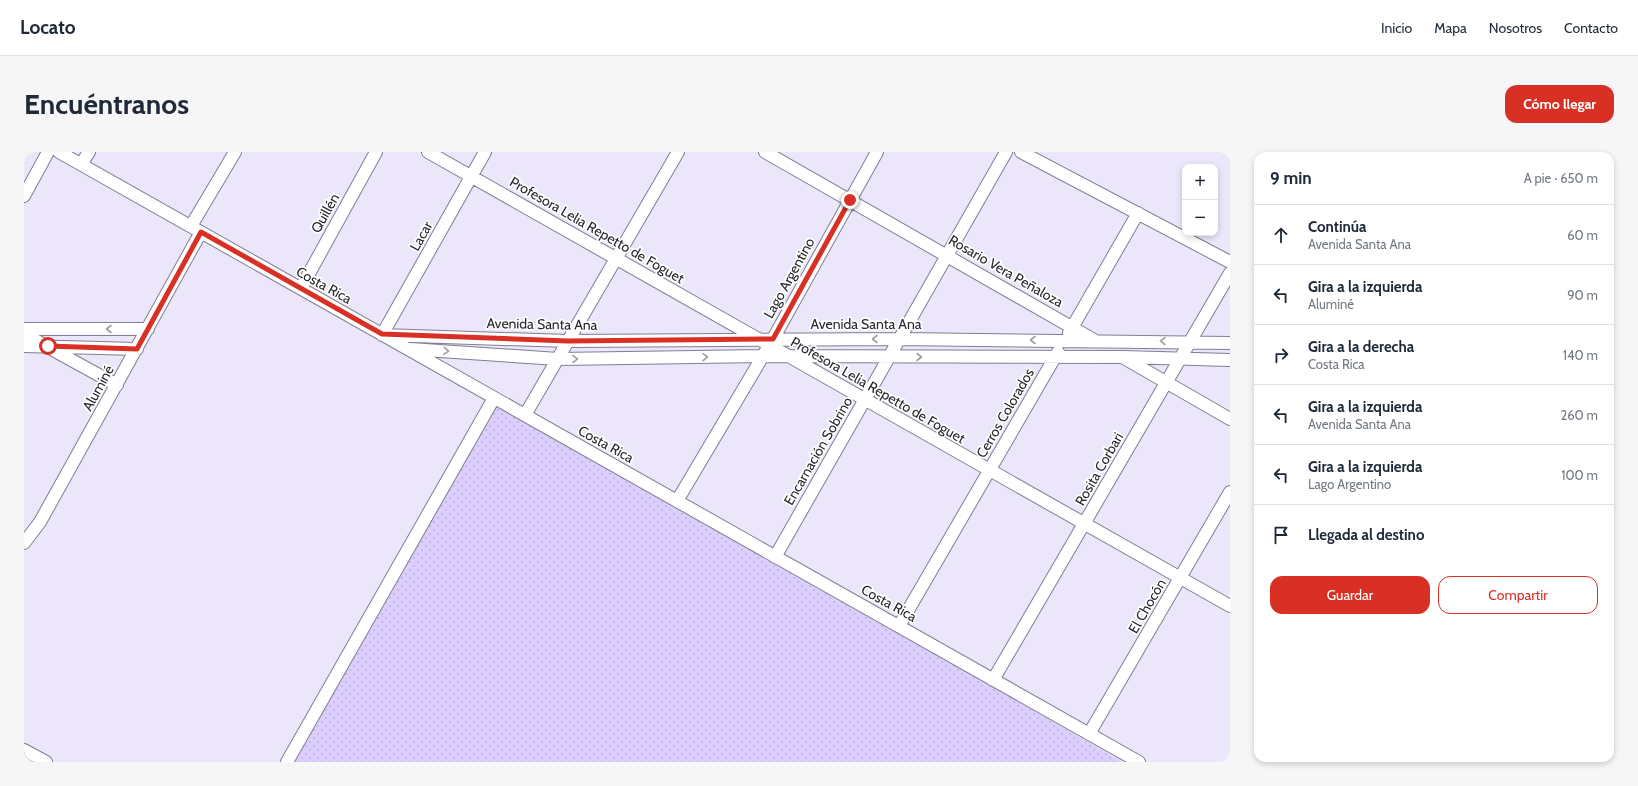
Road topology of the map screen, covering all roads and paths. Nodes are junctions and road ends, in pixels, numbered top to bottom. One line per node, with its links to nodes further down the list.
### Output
1 (48, 152): 15 (street)
2 (60, 152): 13 (street, Costa Rica)
3 (89, 152): 13 (street)
4 (235, 152): 18 (street, Aluminé)
5 (376, 152): 23 (street, Quillén)
6 (428, 152): 14 (street, Profesora Lelia Repetto de Foguet)
7 (485, 152): 14 (street, Lacar)
8 (678, 152): 20 (street)
9 (765, 152): 16 (street, Rosario Vera Peñaloza)
10 (878, 152): 16 (street, Lago Argentino)
11 (1006, 152): 19 (street, Encarnación Sobrino)
12 (1021, 152): 17 (street)
13 (81, 164): 18 (street, Costa Rica)
14 (472, 176): 20 (street, Profesora Lelia Repetto de Foguet); 28 (street, Lacar)
15 (24, 196)
16 (850, 200): 19 (street, Rosario Vera Peñaloza); 33 (street, Lago Argentino)
17 (1138, 214): 21 (street); 24 (street, Cerros Colorados)
18 (196, 229): 23 (street, Costa Rica); 26 (street, Aluminé)
19 (948, 255): 24 (street, Rosario Vera Peñaloza); 29 (street, Encarnación Sobrino)
20 (616, 258): 32 (street); 33 (street, Profesora Lelia Repetto de Foguet)
21 (1230, 262)
22 (1230, 273): 34 (street, Rosita Corbari)
23 (301, 288): 28 (street, Costa Rica)
24 (1073, 326): 30 (street, Cerros Colorados); 31 (street, Rosario Vera Peñaloza)
25 (24, 329): 26 (street, one-way to 25)
26 (148, 329): 39 (street, Aluminé)
27 (24, 334): 37 (street)
28 (382, 334): 32 (street, Avenida Santa Ana); 38 (street, Costa Rica)
29 (900, 339): 30 (street, Avenida Santa Ana, one-way to 29); 33 (street, Avenida Santa Ana, one-way to 33); 42 (street, Encarnación Sobrino)
30 (1065, 340): 31 (street, Avenida Santa Ana); 43 (street, Cerros Colorados)
31 (1096, 340): 34 (street, Avenida Santa Ana, one-way to 31); 44 (street, Rosario Vera Peñaloza)
32 (568, 341): 33 (street, Avenida Santa Ana); 46 (street)
33 (767, 341): 40 (street, Lago Argentino); 41 (street, Profesora Lelia Repetto de Foguet)
34 (1190, 342): 35 (street, Avenida Santa Ana); 45 (street, Rosita Corbari)
35 (1230, 343)
36 (24, 346): 37 (street)
37 (48, 346): 39 (street); 49 (street)
38 (407, 348): 46 (street, one-way to 46); 50 (street, Costa Rica)
39 (137, 349): 49 (street, Aluminé)
40 (763, 356): 41 (street); 46 (street, one-way to 40); 56 (street, Lago Argentino)
41 (790, 356): 42 (street); 51 (street, Profesora Lelia Repetto de Foguet)
42 (890, 357): 43 (street, one-way to 43); 51 (street, Encarnación Sobrino)
43 (1055, 357): 44 (street); 54 (street, Cerros Colorados)
44 (1123, 357): 45 (street); 48 (street, Rosario Vera Peñaloza)
45 (1181, 358): 47 (street); 48 (street, Rosita Corbari)
46 (558, 359): 52 (street)
47 (1230, 360)
48 (1166, 383): 53 (street, Rosario Vera Peñaloza); 57 (street, Rosita Corbari)
49 (117, 385): 58 (street, Aluminé)
50 (494, 398): 52 (street, Costa Rica); 67 (street)
51 (865, 400): 54 (street, Profesora Lelia Repetto de Foguet); 59 (street, Encarnación Sobrino)
52 (525, 415): 56 (street, Costa Rica)
53 (1230, 419)
54 (989, 470): 57 (street, Profesora Lelia Repetto de Foguet); 62 (street, Cerros Colorados)
55 (1230, 492): 60 (street, El Chocón)
56 (677, 501): 59 (street, Costa Rica)
57 (1084, 524): 60 (street, Profesora Lelia Repetto de Foguet); 63 (street, Rosita Corbari)
58 (26, 537)
59 (775, 556): 62 (street, Costa Rica)
60 (1180, 579): 61 (street, Profesora Lelia Repetto de Foguet); 64 (street, El Chocón)
61 (1230, 606)
62 (899, 626): 63 (street, Costa Rica)
63 (993, 680): 64 (street, Costa Rica)
64 (1089, 734): 68 (street, Costa Rica)
65 (24, 750): 66 (street)
66 (46, 762)
67 (287, 762)
68 (1139, 762)

